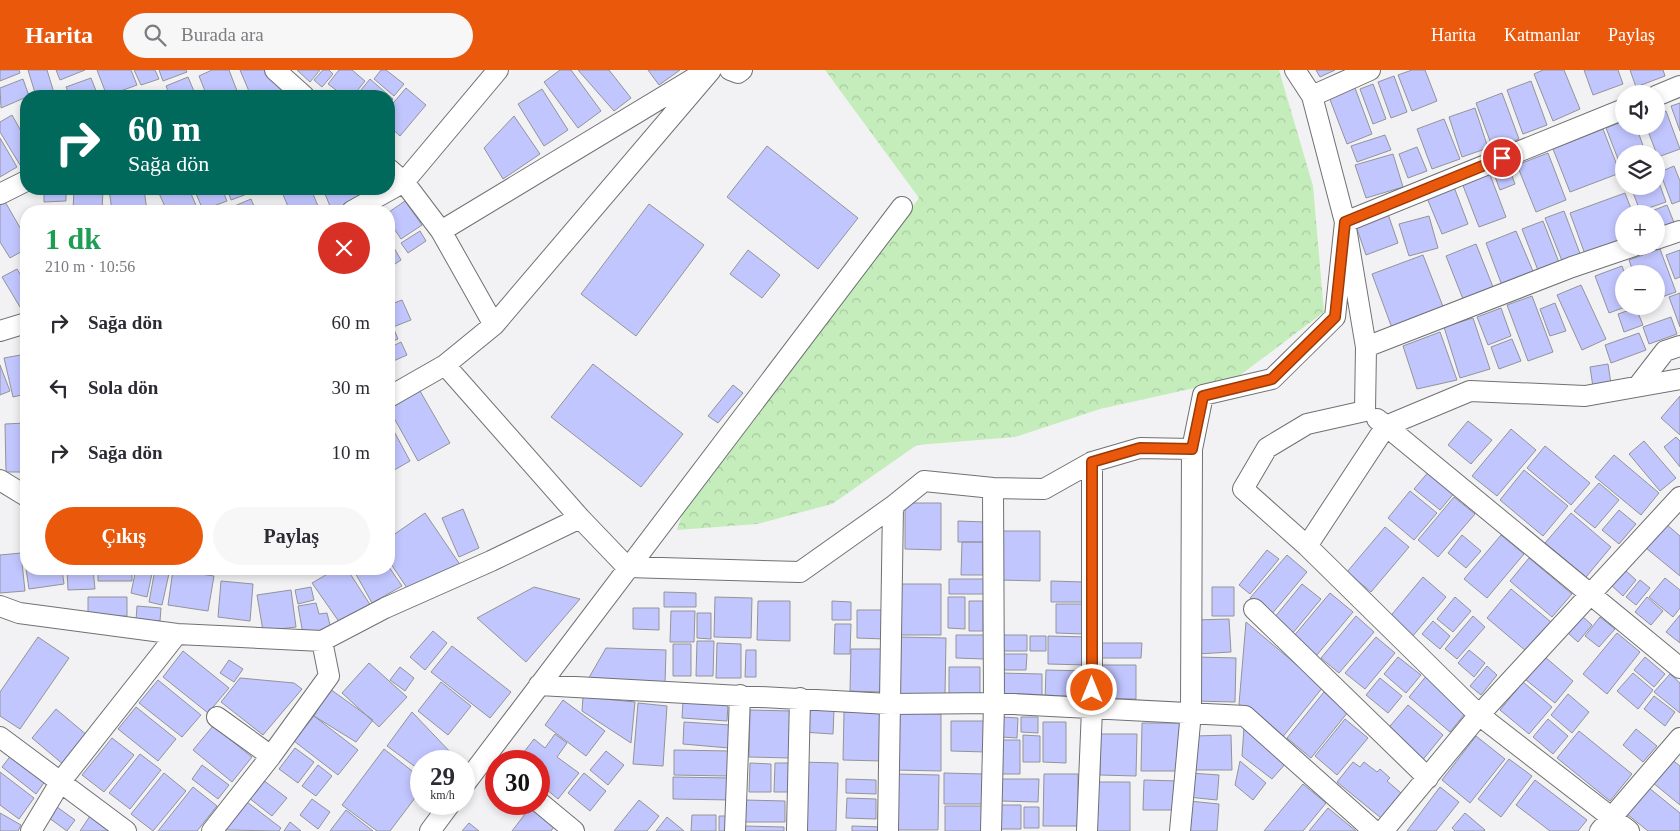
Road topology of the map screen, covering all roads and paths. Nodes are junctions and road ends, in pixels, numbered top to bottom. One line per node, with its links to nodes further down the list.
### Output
1 (275, 70): 10 (street)
2 (498, 70): 15 (street)
3 (707, 70): 23 (street)
4 (711, 70): 28 (street)
5 (730, 70): 6 (street)
6 (742, 70)
7 (1295, 70): 12 (street)
8 (1370, 70): 12 (street)
9 (1680, 86): 11 (street)
10 (295, 90)
11 (1665, 92)
12 (1312, 96): 22 (street)
13 (1615, 113): 22 (street)
14 (395, 174): 15 (street)
15 (404, 182): 17 (street); 23 (street)
16 (20, 184): 18 (street)
17 (395, 187)
18 (0, 194)
19 (381, 195): 20 (street)
20 (363, 205)
21 (902, 207): 47 (street)
22 (1345, 222): 30 (street); 38 (street)
23 (441, 231): 28 (street)
24 (1680, 231): 25 (street)
25 (1665, 236)
26 (1615, 252): 30 (street)
27 (20, 325): 29 (street)
28 (494, 325): 32 (street)
29 (0, 331)
30 (1366, 346): 36 (street)
31 (1680, 346): 34 (street)
32 (445, 365): 35 (street); 45 (street)
33 (1680, 379): 34 (street)
34 (1638, 386): 37 (street)
35 (395, 394)
36 (1365, 411): 37 (street); 46 (street)
37 (1386, 426): 46 (street); 48 (street)
38 (1192, 449): 39 (street); 60 (street)
39 (1092, 462): 41 (street); 59 (street)
40 (0, 480): 42 (street)
41 (993, 488): 44 (street); 57 (street)
42 (20, 492)
43 (1680, 497): 48 (street)
44 (894, 506): 47 (street); 58 (street)
45 (580, 518): 47 (street); 52 (street)
46 (1307, 546): 61 (street)
47 (627, 567): 54 (street)
48 (1592, 594): 53 (street); 61 (street)
49 (0, 606): 51 (street)
50 (1254, 609): 69 (street)
51 (177, 634): 52 (street); 70 (street)
52 (322, 641): 66 (street)
53 (1680, 668)
54 (539, 685): 55 (street); 65 (street)
55 (740, 695): 56 (street); 79 (street)
56 (800, 698): 58 (street); 80 (street)
57 (994, 703): 58 (street); 59 (street); 82 (street)
58 (889, 704): 81 (street)
59 (1092, 709): 60 (street); 83 (street)
60 (1190, 712): 84 (street); 85 (street)
61 (1479, 715): 69 (street); 73 (street)
62 (218, 717): 66 (street)
63 (0, 737): 70 (street)
64 (1680, 738): 73 (street)
65 (498, 750)
66 (271, 756): 76 (street)
67 (485, 766): 68 (street)
68 (475, 775)
69 (1428, 778): 86 (street)
70 (61, 781): 74 (street); 75 (street)
71 (550, 811): 78 (street)
72 (442, 815): 77 (street)
73 (1606, 824): 87 (street)
74 (31, 831)
75 (126, 831)
76 (212, 831)
77 (430, 831)
78 (574, 831)
79 (735, 831)
80 (796, 831)
81 (888, 831)
82 (991, 831)
83 (1088, 831)
84 (1180, 831)
85 (1374, 831)
86 (1383, 831)
87 (1629, 831)

